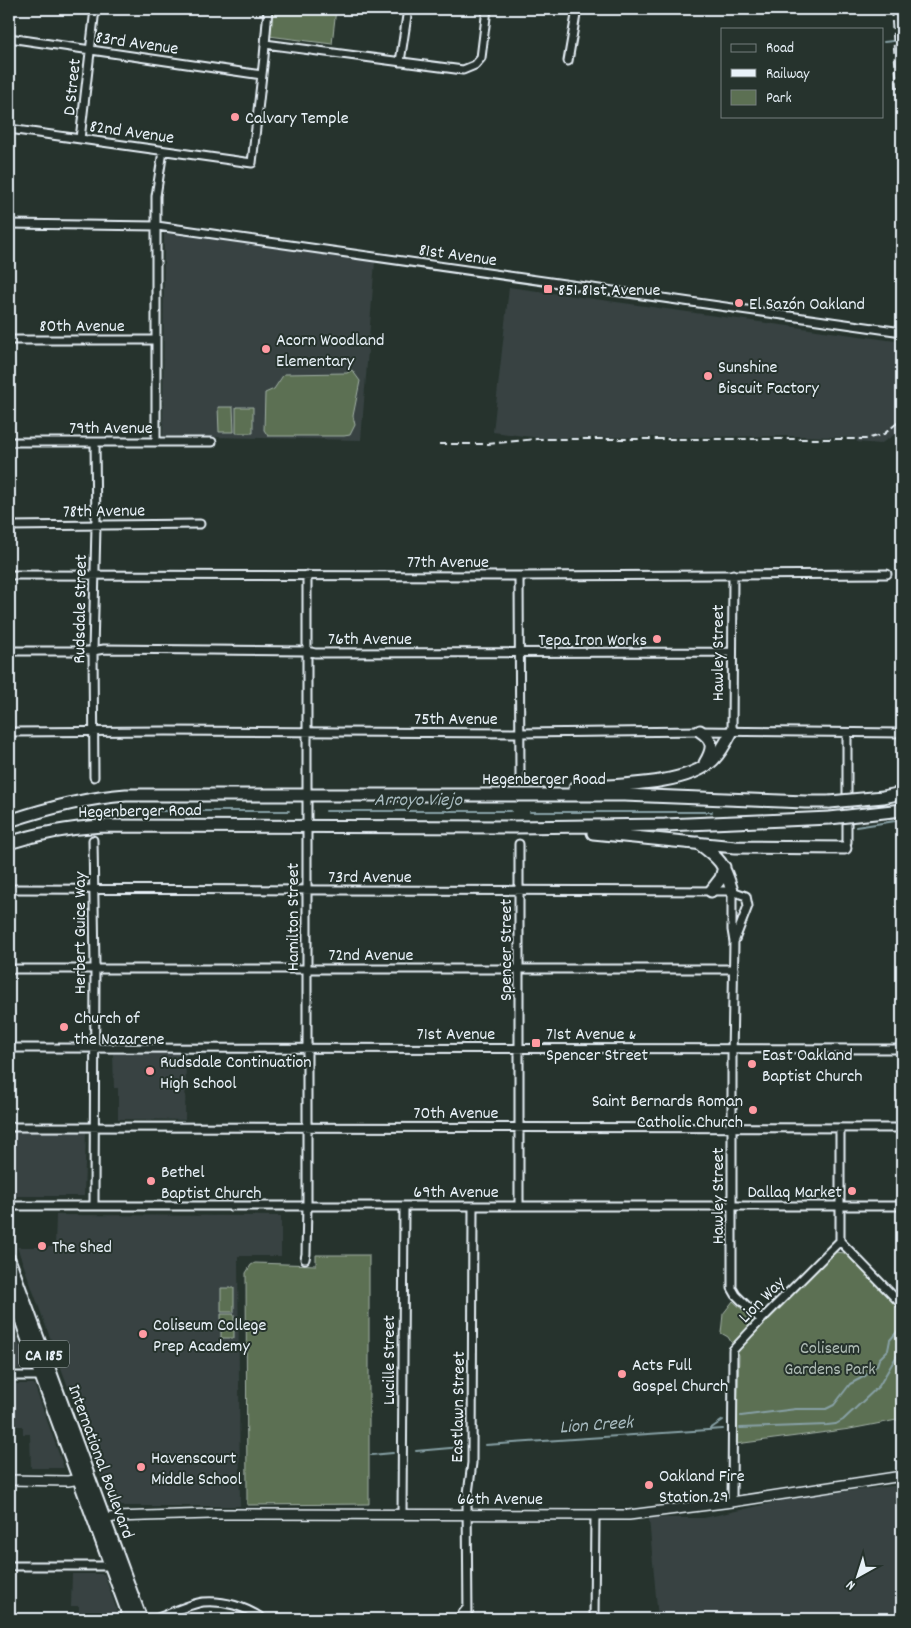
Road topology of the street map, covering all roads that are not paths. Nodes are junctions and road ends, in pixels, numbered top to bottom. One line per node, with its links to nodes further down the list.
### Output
1 (94, 9): 8 (street, D Street)
2 (268, 9): 7 (street)
3 (408, 9): 9 (street)
4 (487, 9): 9 (street)
5 (577, 9): 10 (street)
6 (9, 38): 8 (street, 83rd Avenue)
7 (265, 44): 9 (street); 11 (street)
8 (90, 50): 11 (street, 83rd Avenue); 13 (street, D Street)
9 (400, 62)
10 (568, 62)
11 (262, 75): 14 (street, 82nd Avenue)
12 (9, 129): 13 (street, 82nd Avenue)
13 (80, 139): 14 (street, 82nd Avenue)
14 (163, 151): 16 (street)
15 (9, 224): 16 (street, 81st Avenue)
16 (157, 226): 17 (street, 81st Avenue); 19 (street)
17 (902, 332)
18 (9, 340): 19 (street, 80th Avenue)
19 (156, 340): 22 (street)
20 (9, 442): 21 (street, 79th Avenue)
21 (94, 442): 22 (street, 79th Avenue); 26 (street, Rudsdale Street)
22 (156, 442): 23 (street, 79th Avenue)
23 (212, 442)
24 (200, 524): 26 (street, 78th Avenue)
25 (9, 526): 26 (street, 78th Avenue)
26 (96, 526): 31 (street, Rudsdale Street)
27 (732, 574): 28 (street, 77th Avenue); 32 (street, 77th Avenue); 36 (street, Hawley Street)
28 (887, 574)
29 (9, 575): 31 (street, 77th Avenue)
30 (307, 575): 31 (street, 77th Avenue); 32 (street, 77th Avenue); 35 (street, Hamilton Street)
31 (95, 576): 34 (street, Rudsdale Street)
32 (519, 576): 37 (street)
33 (9, 650): 34 (street, 76th Avenue)
34 (93, 651): 35 (street, 76th Avenue); 41 (street, Rudsdale Street)
35 (307, 651): 37 (street, 76th Avenue); 42 (street, Hamilton Street)
36 (732, 652): 37 (street, 76th Avenue); 39 (street, Hawley Street)
37 (520, 653): 43 (street)
38 (700, 731): 39 (street, 75th Avenue); 43 (street, 75th Avenue); 46 (main road)
39 (732, 731): 44 (street, 75th Avenue); 46 (main road)
40 (9, 732): 41 (street, 75th Avenue)
41 (94, 732): 42 (street, 75th Avenue); 47 (street, Rudsdale Street)
42 (308, 732): 43 (street, 75th Avenue); 50 (street, Hamilton Street)
43 (520, 733): 48 (street)
44 (847, 733): 45 (street, 75th Avenue); 60 (street)
45 (902, 733)
46 (702, 769): 51 (main road)
47 (94, 777)
48 (520, 777)
49 (902, 793): 51 (main road, Hegenberger Road, bridge)
50 (307, 795): 51 (main road, Hegenberger Road); 53 (main road, Hegenberger Road); 54 (street, Hamilton Street)
51 (519, 795)
52 (902, 810): 55 (main road, Hegenberger Road, bridge)
53 (9, 821)
54 (307, 827): 55 (main road, Hegenberger Road); 58 (main road, Hegenberger Road); 66 (street, Hamilton Street)
55 (519, 827): 57 (main road)
56 (93, 840): 63 (street, Herbert Guice Way)
57 (696, 842): 60 (main road); 61 (main road)
58 (9, 843)
59 (519, 844): 64 (street, Spencer Street)
60 (845, 848)
61 (724, 867): 65 (main road); 67 (main road)
62 (9, 889): 63 (street, 73rd Avenue)
63 (94, 889): 66 (street, 73rd Avenue); 69 (street, Herbert Guice Way)
64 (520, 890): 65 (street, 73rd Avenue); 66 (street, 73rd Avenue); 72 (street, Spencer Street)
65 (711, 890): 67 (street, 73rd Avenue)
66 (307, 891): 71 (street, Hamilton Street)
67 (732, 891): 68 (street, Hawley Street); 68 (street, Hawley Street)
68 (734, 942): 73 (street, Hawley Street)
69 (95, 968): 70 (street, 72nd Avenue); 71 (street, 72nd Avenue); 75 (street, Herbert Guice Way)
70 (9, 969)
71 (307, 969): 72 (street, 72nd Avenue); 76 (street, Hamilton Street)
72 (519, 969): 73 (street, 72nd Avenue); 77 (street, Spencer Street)
73 (734, 969): 78 (street, Hawley Street)
74 (9, 1048): 75 (street, 71st Avenue)
75 (94, 1048): 76 (street, 71st Avenue); 81 (street, Herbert Guice Way)
76 (307, 1048): 77 (street, 71st Avenue); 82 (street, Hamilton Street)
77 (520, 1048): 78 (street, 71st Avenue); 83 (street, Spencer Street)
78 (733, 1048): 79 (street, 71st Avenue); 84 (street, Hawley Street)
79 (902, 1048)
80 (9, 1127): 81 (street, 70th Avenue)
81 (94, 1127): 82 (street, 70th Avenue); 88 (street, Herbert Guice Way)
82 (307, 1127): 83 (street, 70th Avenue); 89 (street, Hamilton Street)
83 (520, 1127): 84 (street, 70th Avenue); 92 (street, Spencer Street)
84 (732, 1127): 86 (street, 70th Avenue); 95 (street, Hawley Street)
85 (902, 1128): 86 (street, 70th Avenue)
86 (840, 1129): 93 (street)
87 (9, 1206): 88 (street, 69th Avenue)
88 (94, 1206): 89 (street, 69th Avenue)
89 (307, 1206): 90 (street, 69th Avenue); 98 (street, Hamilton Street)
90 (404, 1206): 91 (street, 69th Avenue); 108 (street, Lucille Street)
91 (473, 1206): 92 (street, 69th Avenue); 109 (street, Eastlawn Street)
92 (519, 1206): 95 (street, 69th Avenue)
93 (839, 1206): 94 (street, 69th Avenue); 95 (street, 69th Avenue); 96 (street)
94 (902, 1206)
95 (732, 1207): 101 (street, Hawley Street)
96 (840, 1242): 100 (street); 101 (street, Lion Way)
97 (9, 1259): 105 (main road, International Boulevard / CA 185)
98 (305, 1259)
99 (10, 1291): 103 (main road, International Boulevard / CA 185)
100 (902, 1305)
101 (761, 1320): 107 (street, Lion Way)
102 (9, 1376): 103 (street)
103 (41, 1376): 105 (main road, International Boulevard / CA 185)
104 (902, 1476): 107 (street, 66th Avenue)
105 (85, 1478): 106 (street); 111 (main road, International Boulevard / CA 185)
106 (9, 1480)
107 (732, 1502): 110 (street, 66th Avenue)
108 (402, 1514): 109 (street, 66th Avenue); 111 (street, 66th Avenue)
109 (467, 1514): 110 (street, 66th Avenue); 114 (street, Eastlawn Street)
110 (594, 1515): 121 (street)
111 (100, 1521): 113 (main road, International Boulevard / CA 185); 116 (main road, International Boulevard / CA 185)
112 (9, 1566): 113 (street)
113 (111, 1566): 115 (main road, International Boulevard / CA 185)
114 (466, 1608): 119 (street); 120 (street, Eastlawn Street)
115 (130, 1619)
116 (141, 1619)
117 (155, 1619): 118 (street)
118 (263, 1619)
119 (458, 1619)
120 (468, 1619)
121 (594, 1619)

